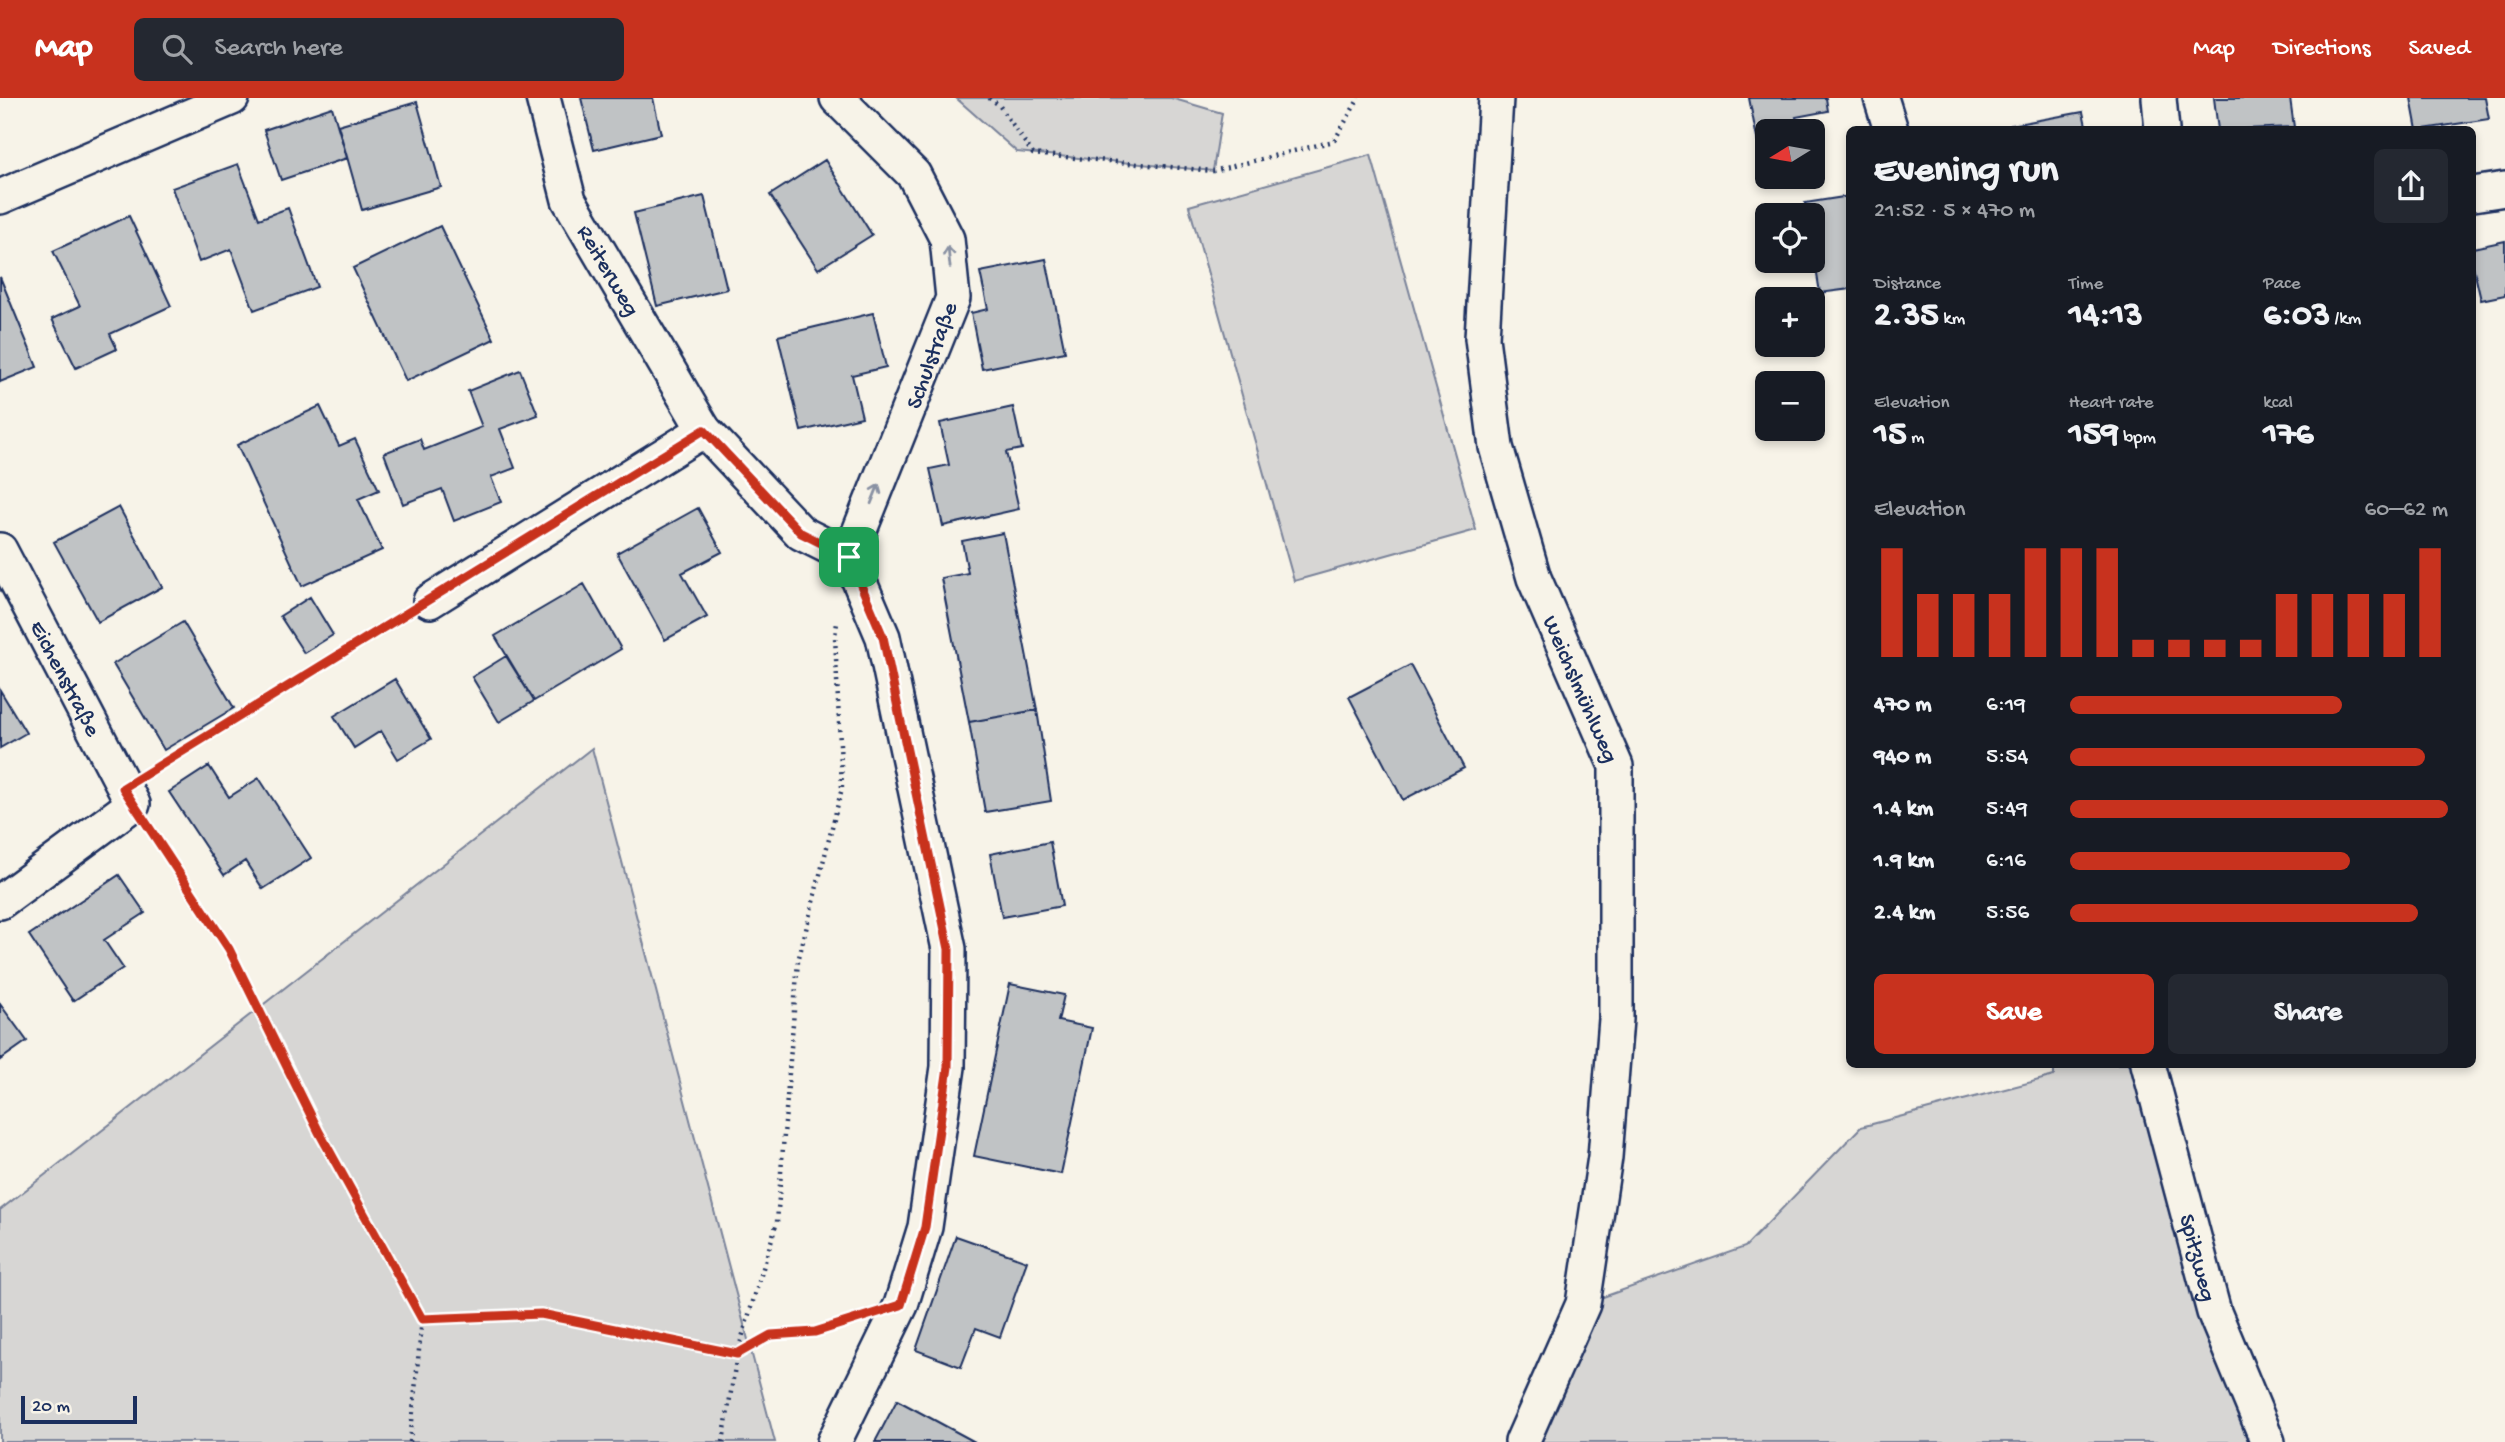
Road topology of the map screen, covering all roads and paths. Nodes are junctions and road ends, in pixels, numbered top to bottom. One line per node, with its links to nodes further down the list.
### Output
1 (232, 98): 13 (street)
2 (543, 98): 14 (street, Reiterweg)
3 (837, 98): 16 (street, Schulstraße, one-way to 3)
4 (989, 98): 5 (path)
5 (1359, 98)
6 (1496, 98): 27 (street, Weichslmühlweg)
7 (1881, 98): 9 (street)
8 (2160, 98): 10 (street)
9 (1890, 126)
10 (2162, 126)
11 (2505, 189): 12 (street)
12 (2476, 194)
13 (0, 197)
14 (704, 430): 16 (street, Reiterweg); 17 (street)
15 (0, 550): 18 (street, Eichenstraße)
16 (849, 557): 21 (street); 23 (path)
17 (430, 601): 18 (path)
18 (128, 796): 19 (street); 22 (path)
19 (0, 902)
20 (2149, 1068): 28 (street, Spitzweg)
21 (901, 1305): 23 (path); 26 (street)
22 (422, 1319): 23 (path); 24 (path)
23 (737, 1354): 25 (path)
24 (410, 1442)
25 (723, 1442)
26 (834, 1442)
27 (1522, 1442)
28 (2268, 1442)

